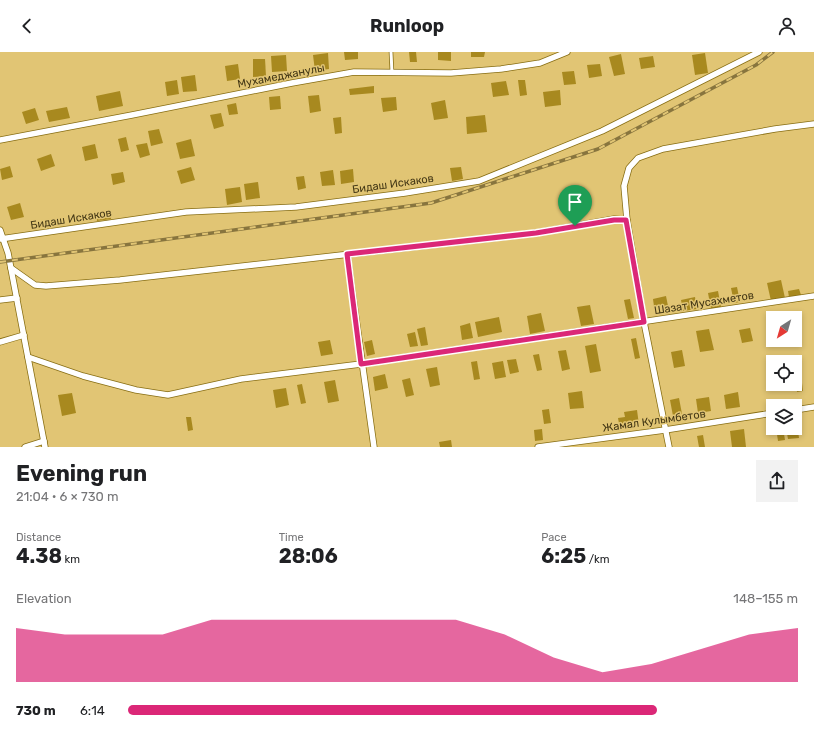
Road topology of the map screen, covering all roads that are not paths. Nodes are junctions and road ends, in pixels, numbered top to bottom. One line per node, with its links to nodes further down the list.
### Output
1 (391, 52): 4 (lane)
2 (567, 52): 4 (street, Мухамеджанулы)
3 (759, 52): 9 (street, Бидаш Искаков)
4 (392, 73): 6 (street, Мухамеджанулы)
5 (814, 124): 7 (street)
6 (0, 140)
7 (626, 220): 10 (street); 15 (street)
8 (0, 230): 9 (street)
9 (1, 238): 11 (street)
10 (347, 254): 11 (street); 19 (street)
11 (11, 268): 13 (street)
12 (814, 296): 15 (street, Шазат Мусахметов)
13 (16, 298): 14 (street); 16 (street)
14 (0, 300)
15 (644, 322): 19 (street, Шазат Мусахметов); 23 (street)
16 (24, 335): 17 (street); 18 (street)
17 (0, 342)
18 (28, 357): 19 (street, Шазат Мусахметов); 24 (street)
19 (361, 364): 26 (street)
20 (814, 407): 21 (street)
21 (802, 409)
22 (766, 414): 23 (street, Жамал Кулымбетов)
23 (665, 430): 27 (street, Жамал Кулымбетов); 28 (street)
24 (45, 444): 25 (street)
25 (25, 447)
26 (374, 447)
27 (538, 447)
28 (669, 447)

